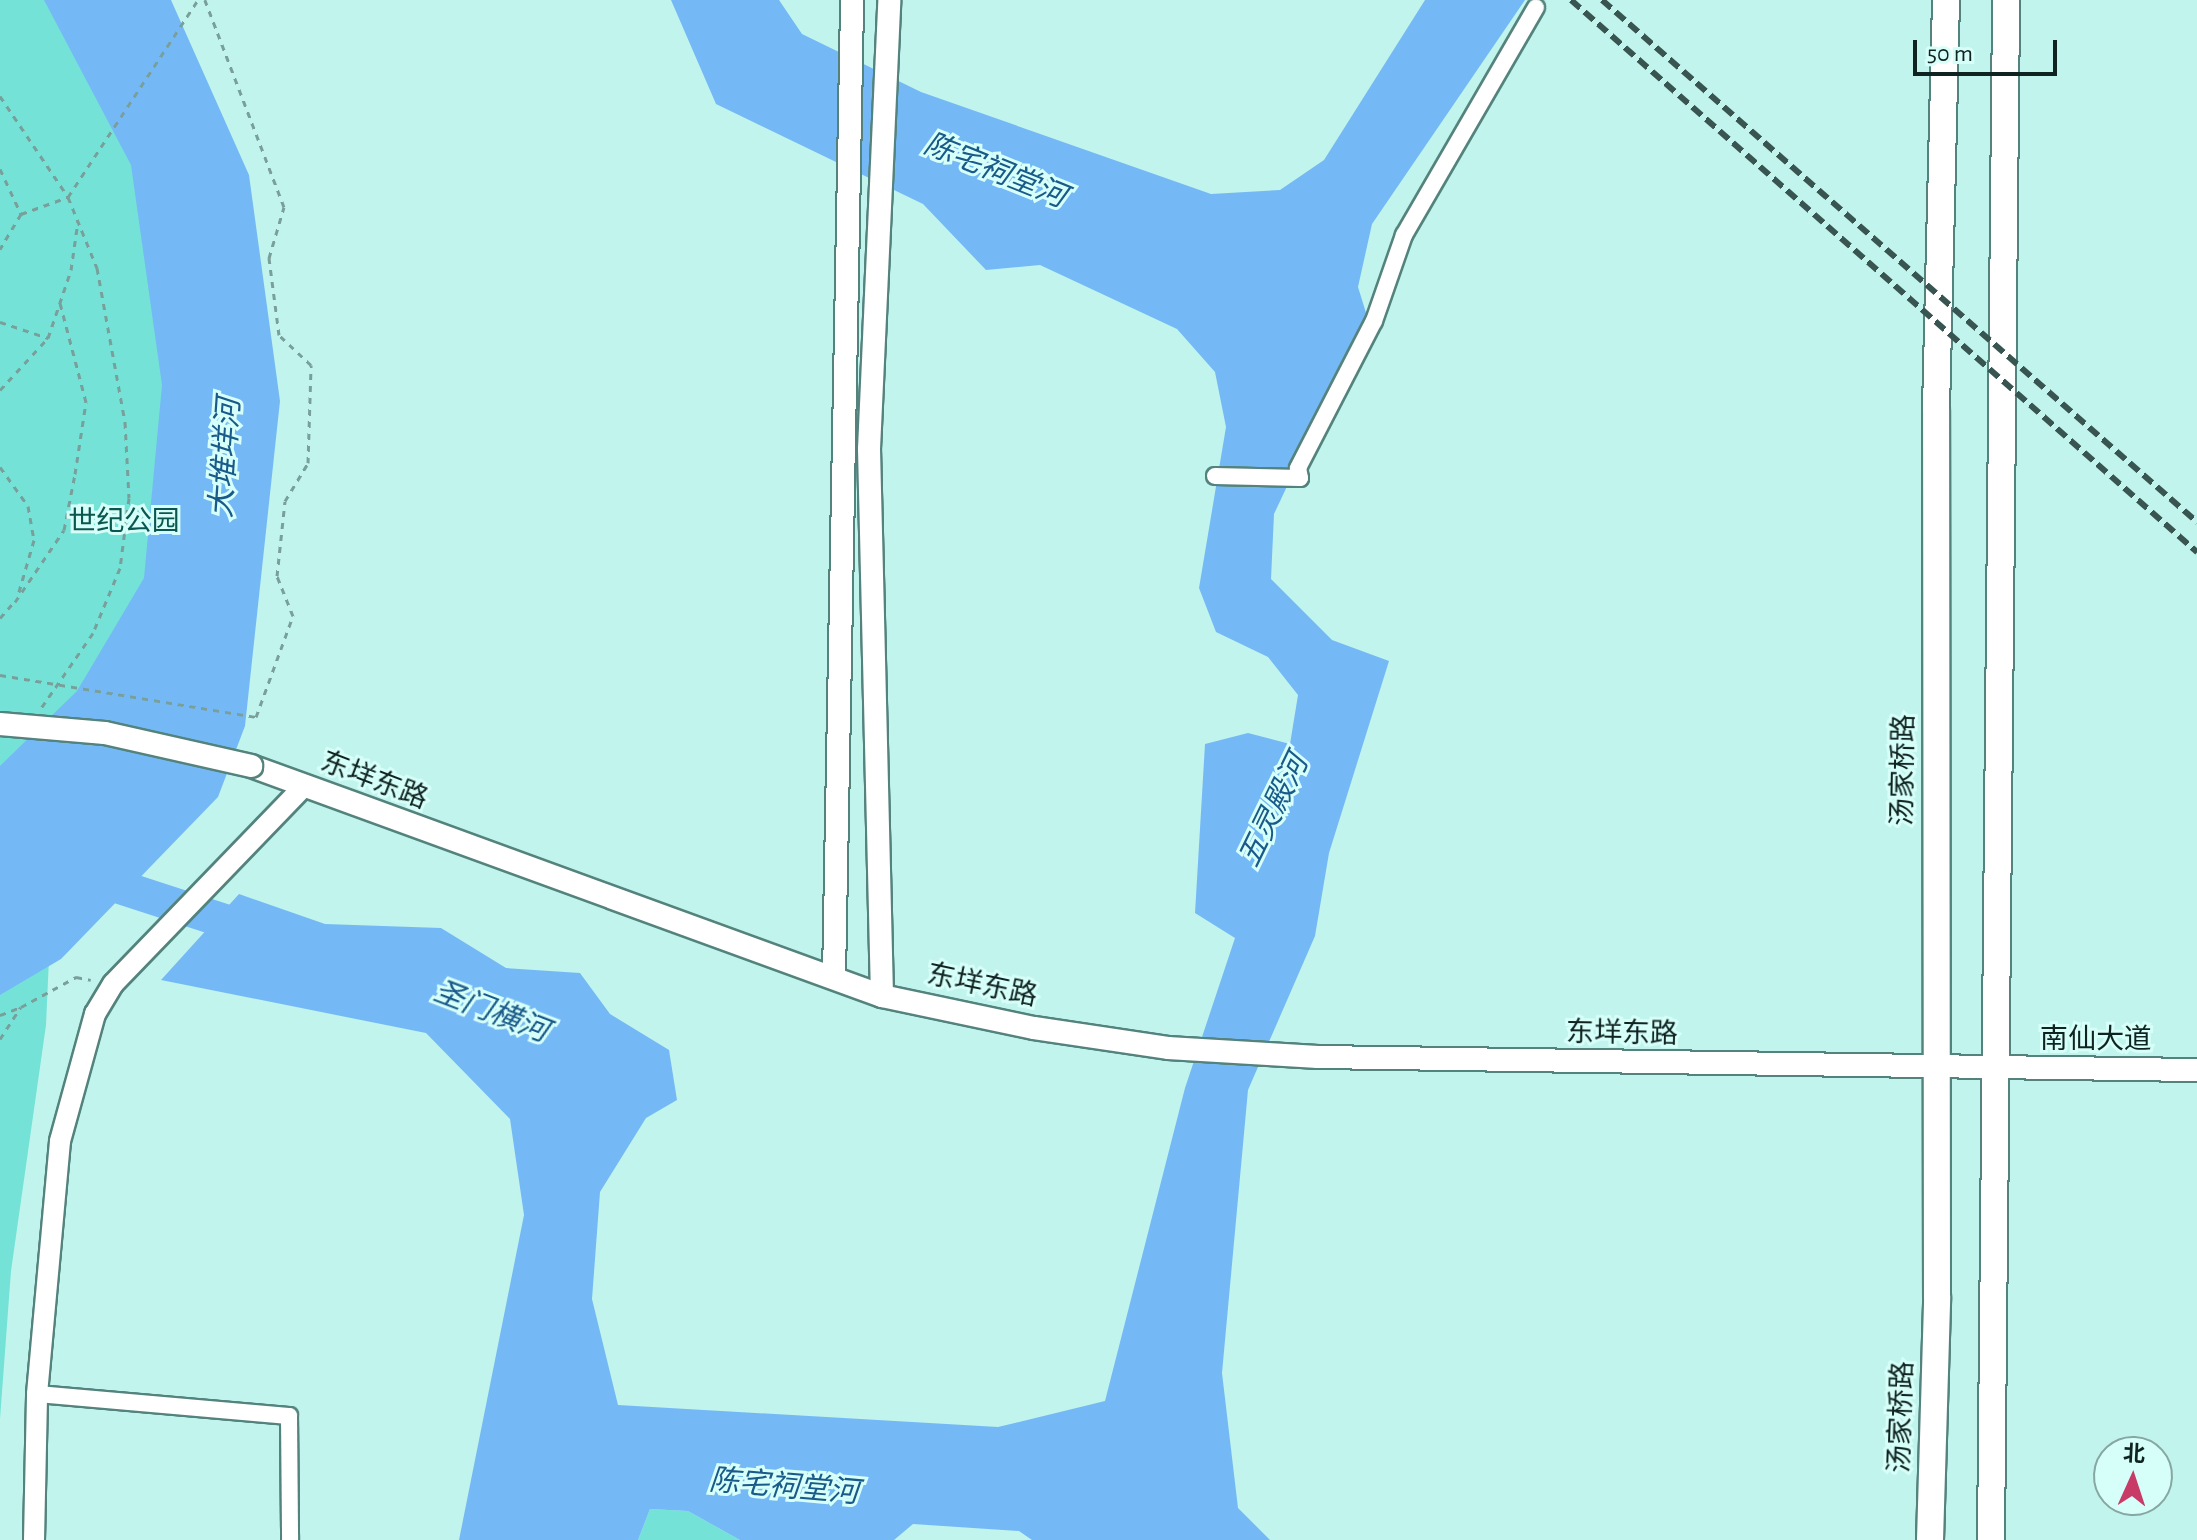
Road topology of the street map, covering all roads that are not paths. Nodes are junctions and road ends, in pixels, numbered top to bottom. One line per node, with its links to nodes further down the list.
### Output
1 (852, 0): 9 (main road)
2 (889, 0): 10 (main road)
3 (1946, 0): 12 (main road, 汤家桥路)
4 (2006, 0): 13 (main road)
5 (1536, 7): 6 (street)
6 (1215, 476)
7 (0, 724): 8 (main road, 东垟东路, bridge)
8 (303, 787): 9 (main road, 东垟东路); 14 (street)
9 (834, 977): 10 (main road, 东垟东路)
10 (882, 996): 12 (main road, 东垟东路)
11 (2197, 1070): 13 (main road, 南仙大道)
12 (1934, 1071): 13 (main road, 东垟东路); 17 (main road, 汤家桥路)
13 (1996, 1071): 18 (main road)
14 (37, 1394): 15 (street); 16 (street)
15 (34, 1540)
16 (290, 1540)
17 (1930, 1540)
18 (1991, 1540)

